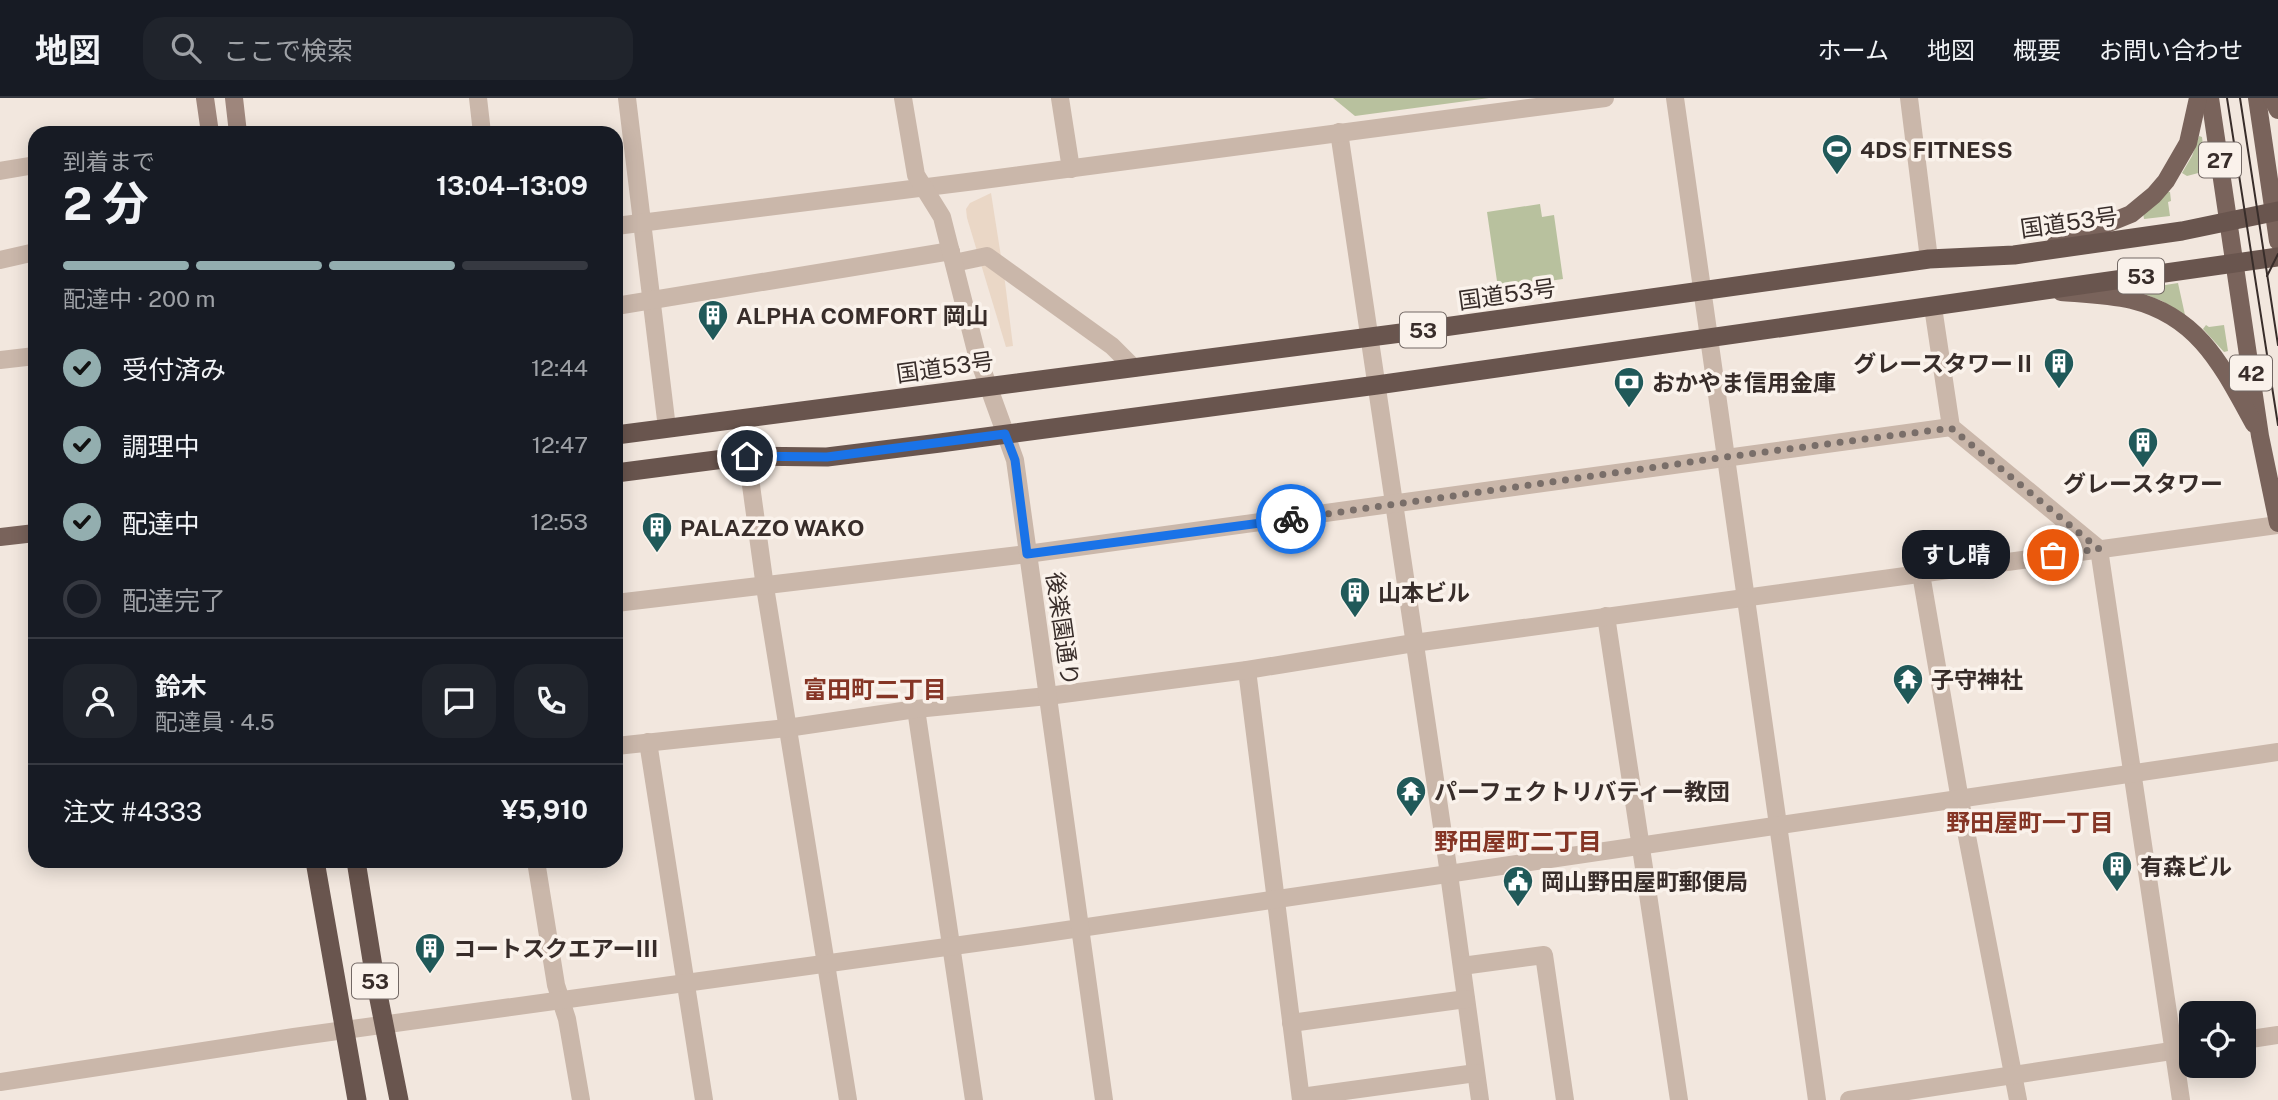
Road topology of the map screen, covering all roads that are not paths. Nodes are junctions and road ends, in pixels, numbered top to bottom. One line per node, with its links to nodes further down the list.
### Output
1 (205, 98): 15 (main road)
2 (234, 98): 16 (main road)
3 (478, 98): 17 (street)
4 (626, 98): 25 (street)
5 (903, 98): 22 (street, 後楽園通り)
6 (1060, 98): 20 (street)
7 (1605, 98): 18 (street)
8 (1675, 98): 35 (street)
9 (1909, 98): 32 (street)
10 (2198, 98): 28 (main road)
11 (2210, 98): 24 (main road, 27)
12 (2257, 98): 23 (main road, 27)
13 (2272, 98): 14 (main road)
14 (2278, 110)
15 (209, 126)
16 (238, 126)
17 (481, 126)
18 (1339, 132): 20 (street); 40 (street)
19 (28, 167): 21 (street)
20 (1071, 169): 22 (street)
21 (0, 171)
22 (924, 187): 25 (street); 30 (street, 後楽園通り)
23 (2276, 212): 24 (highway, 国道53号 / 53); 27 (main road, 27)
24 (2228, 221): 28 (highway, 国道53号 / 53); 34 (main road, 42)
25 (640, 223): 26 (street); 37 (street)
26 (623, 225)
27 (2278, 241)
28 (2042, 251): 32 (highway, 国道53号 / 53)
29 (28, 254): 33 (street)
30 (952, 257): 37 (street); 44 (street); 46 (street, 後楽園通り)
31 (2278, 257): 34 (highway, 53)
32 (1929, 259): 35 (highway, 国道53号 / 53)
33 (0, 260)
34 (2235, 263): 36 (highway, 53); 51 (main road, 42)
35 (1702, 290): 40 (highway, 国道53号 / 53); 41 (street)
36 (2047, 290): 39 (highway, 53); 51 (main road, 42)
37 (649, 301): 38 (street); 47 (street)
38 (623, 305)
39 (1933, 307): 41 (highway, 53); 48 (street)
40 (1369, 338): 44 (highway, 国道53号 / 53); 45 (street)
41 (1709, 338): 45 (highway, 53); 53 (street)
42 (28, 357): 43 (street)
43 (0, 360)
44 (1134, 368): 46 (highway, 国道53号 / 53)
45 (1377, 385): 50 (highway, 53); 55 (street)
46 (988, 386): 47 (highway, 国道53号 / 53); 50 (street, 後楽園通り)
47 (667, 428): 49 (highway, 国道53号 / 53)
48 (1951, 428): 53 (street); 59 (street)
49 (623, 434)
50 (1005, 434): 52 (highway, 53); 60 (street, 後楽園通り)
51 (2260, 436): 56 (main road, 42)
52 (747, 456): 54 (highway, 53); 62 (street)
53 (1726, 457): 55 (street); 63 (street)
54 (623, 471)
55 (1394, 505): 60 (street); 66 (street)
56 (2278, 524): 59 (street)
57 (28, 534): 58 (main road)
58 (0, 537)
59 (2099, 549): 61 (street); 74 (street)
60 (1027, 554): 62 (street); 68 (street, 後楽園通り)
61 (1921, 573): 63 (street); 75 (street)
62 (765, 587): 64 (street); 70 (street)
63 (1746, 599): 65 (street); 76 (street)
64 (623, 602)
65 (1606, 616): 66 (street); 77 (street)
66 (1414, 643): 67 (street); 81 (street)
67 (1247, 670): 68 (street); 82 (street)
68 (1048, 696): 69 (street); 83 (street, 後楽園通り)
69 (916, 709): 70 (street); 84 (street)
70 (787, 728): 71 (street); 85 (street)
71 (648, 742): 72 (street); 87 (street)
72 (623, 745)
73 (2278, 752): 74 (street)
74 (2134, 774): 75 (street); 96 (street)
75 (1960, 800): 76 (street); 98 (street)
76 (1778, 826): 77 (street); 111 (street)
77 (1641, 847): 81 (street); 110 (street)
78 (316, 868): 92 (highway, 53)
79 (357, 868): 91 (highway, 53)
80 (537, 868): 89 (street)
81 (1449, 874): 82 (street); 86 (street)
82 (1276, 900): 83 (street); 90 (street)
83 (1081, 926): 84 (street); 107 (street, 後楽園通り)
84 (952, 946): 85 (street); 106 (street)
85 (826, 964): 87 (street); 105 (street)
86 (1462, 966): 88 (street); 109 (street)
87 (684, 981): 89 (street); 104 (street)
88 (1466, 999): 90 (street); 97 (street)
89 (560, 1000): 91 (street); 103 (street)
90 (1291, 1023): 100 (street)
91 (384, 1025): 92 (street); 102 (highway, 53)
92 (344, 1031): 99 (street); 101 (highway, 53)
93 (2278, 1035): 94 (street)
94 (2256, 1038)
95 (2179, 1049): 96 (street)
96 (2173, 1050): 98 (street); 114 (street)
97 (1476, 1073): 100 (street); 108 (street)
98 (2014, 1075): 112 (street); 113 (street)
99 (0, 1082)
100 (1301, 1099)
101 (356, 1100)
102 (399, 1100)
103 (580, 1100)
104 (704, 1100)
105 (848, 1100)
106 (974, 1100)
107 (1104, 1100)
108 (1480, 1100)
109 (1564, 1100)
110 (1679, 1100)
111 (1817, 1100)
112 (1849, 1100)
113 (2018, 1100)
114 (2181, 1100)

